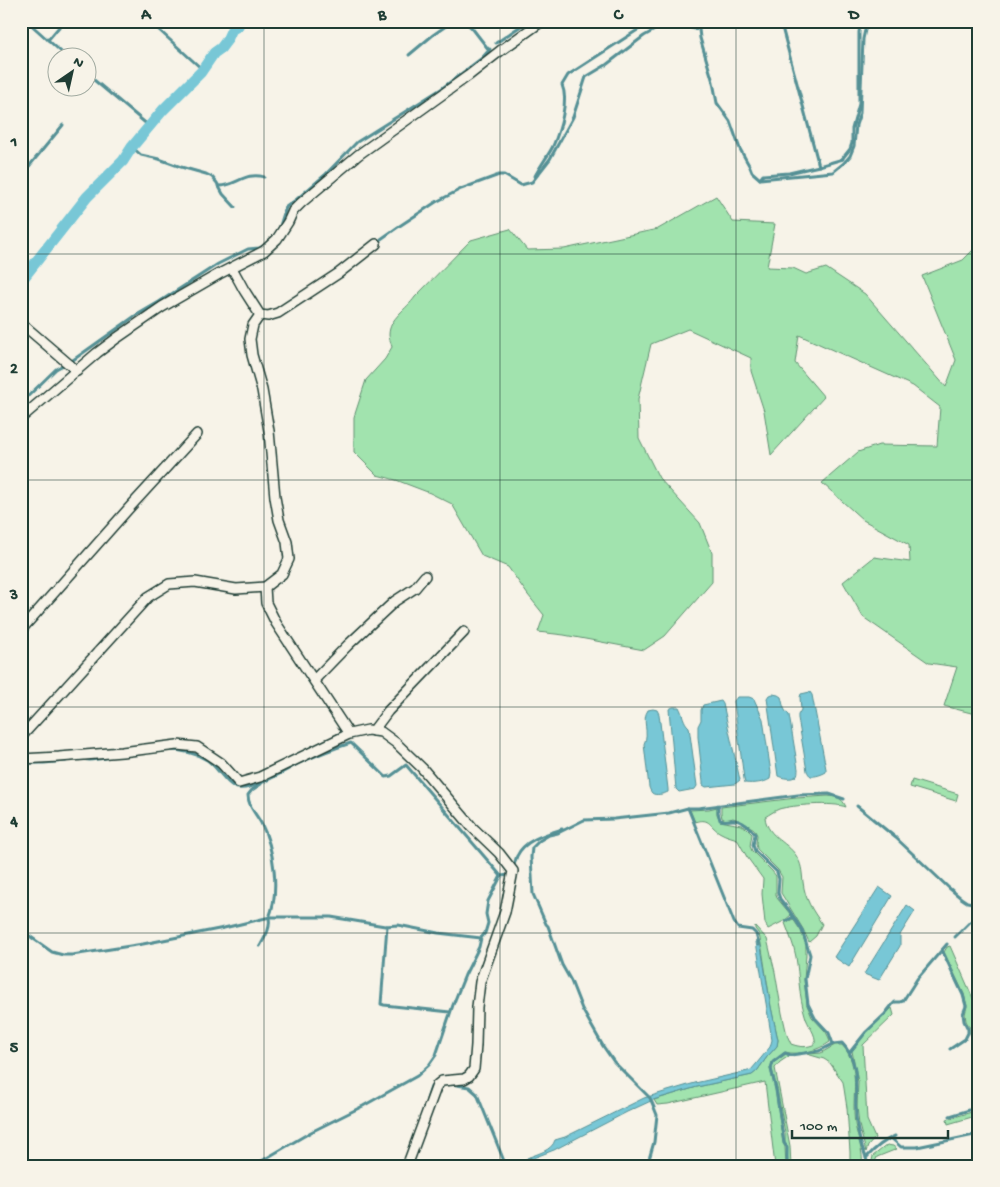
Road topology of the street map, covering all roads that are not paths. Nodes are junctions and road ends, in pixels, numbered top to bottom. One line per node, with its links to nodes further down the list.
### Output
1 (542, 21): 3 (street)
2 (376, 244): 4 (street)
3 (232, 268): 4 (street); 6 (street)
4 (260, 315): 10 (street)
5 (21, 323): 6 (street)
6 (78, 371): 7 (street)
7 (21, 418)
8 (196, 434): 11 (street)
9 (426, 576): 13 (street)
10 (265, 587): 13 (street); 16 (street)
11 (21, 630)
12 (464, 632): 14 (street)
13 (314, 680): 15 (street)
14 (373, 731): 15 (street); 18 (street)
15 (349, 734): 17 (street)
16 (21, 737)
17 (21, 759)
18 (407, 1166)

